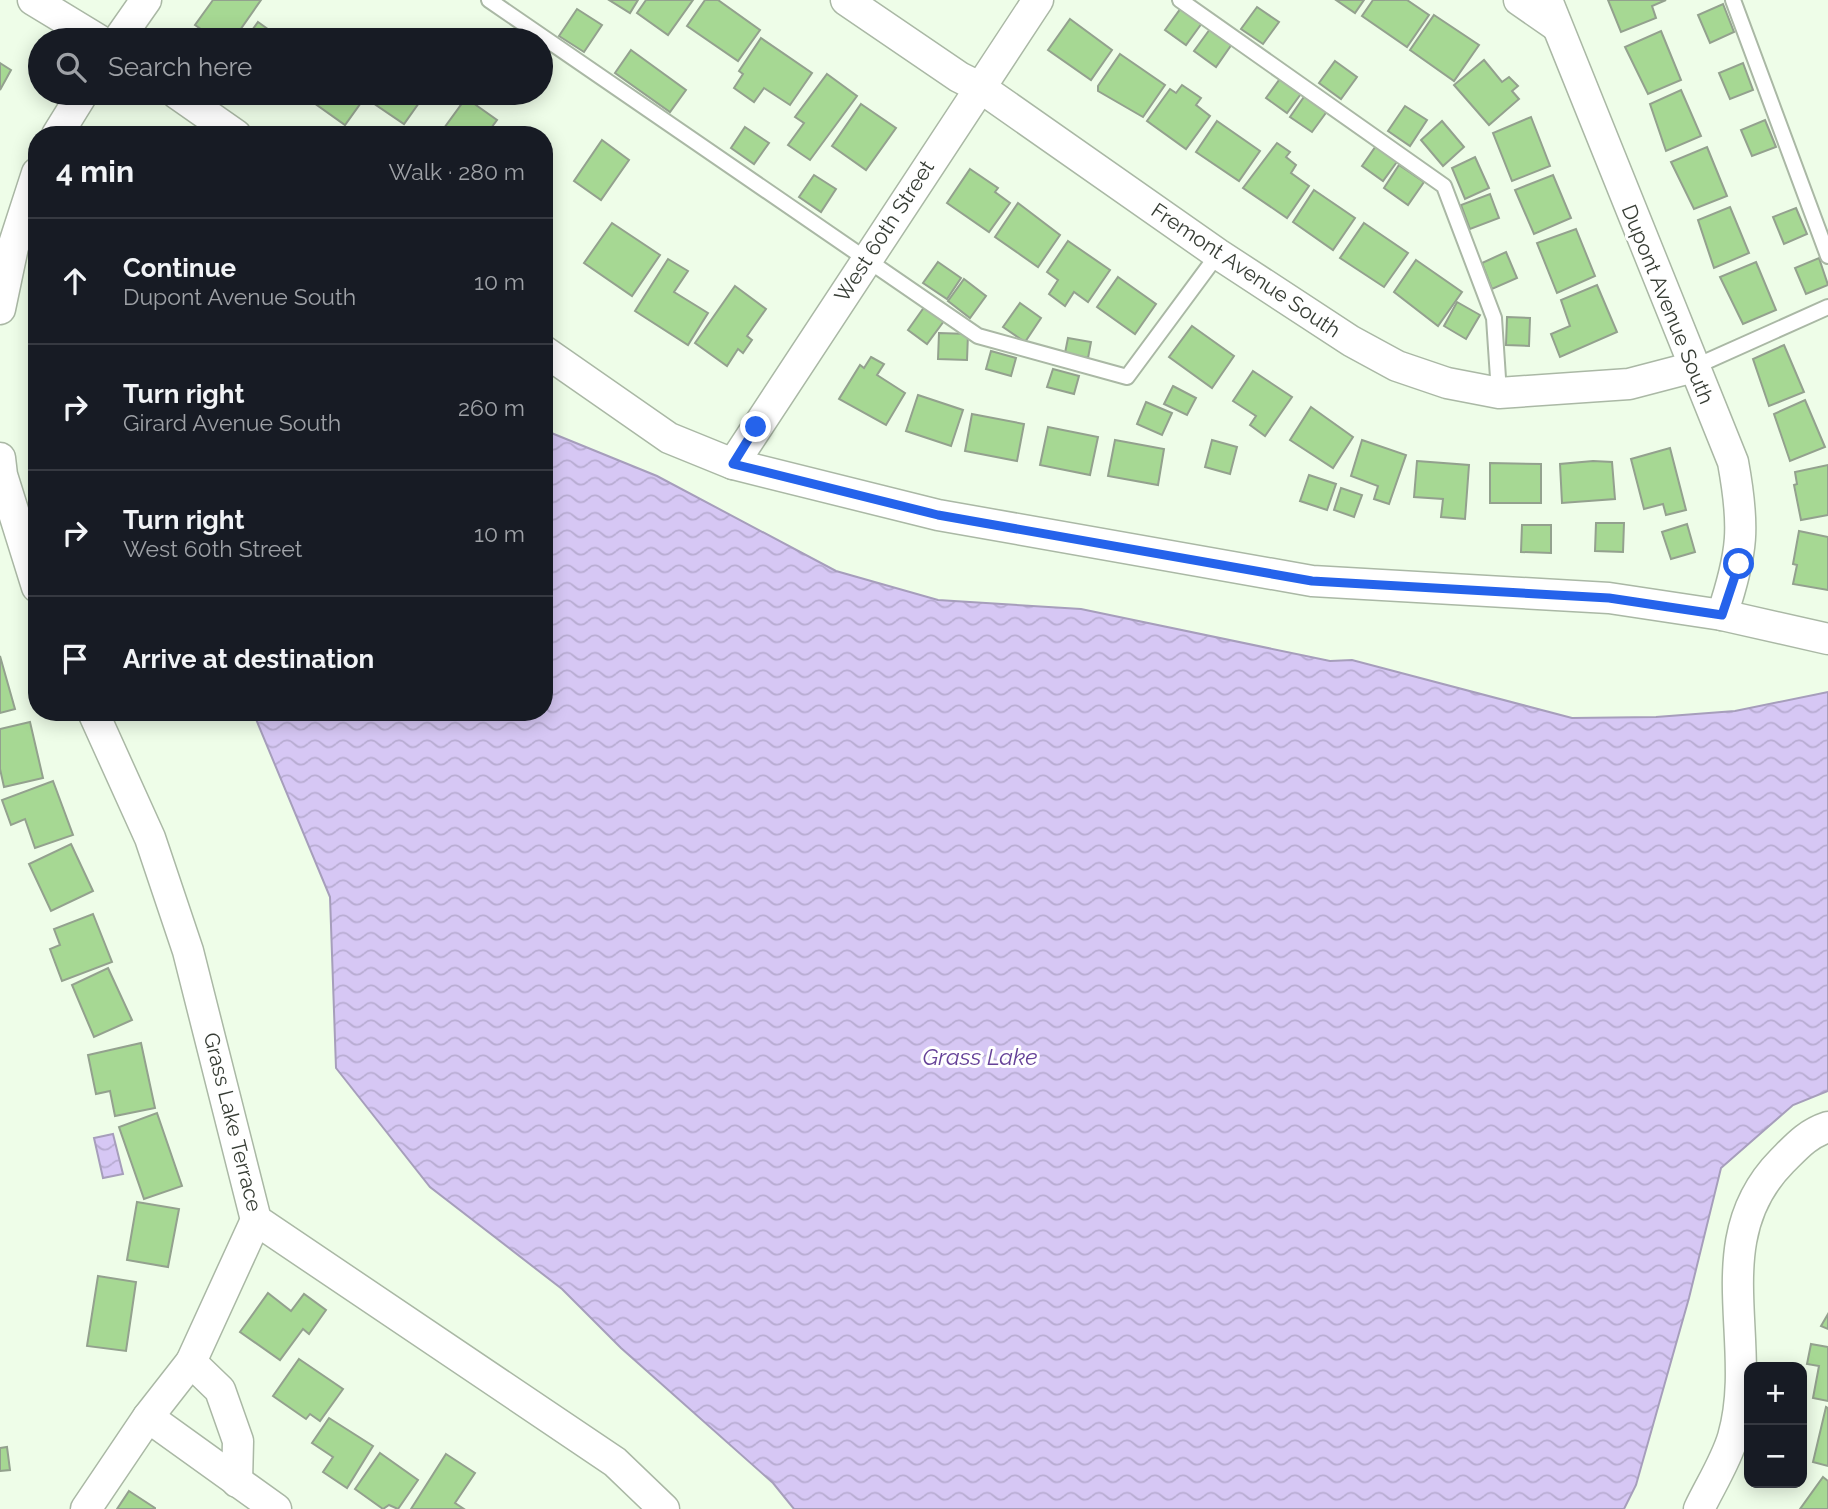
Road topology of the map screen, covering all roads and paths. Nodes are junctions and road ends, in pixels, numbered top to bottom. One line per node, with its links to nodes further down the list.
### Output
1 (33, 0): 10 (street)
2 (146, 0): 11 (street)
3 (489, 0): 12 (lane)
4 (846, 0): 14 (street, Fremont Avenue South)
5 (1038, 0): 14 (street, West 60th Street)
6 (1180, 0): 27 (lane)
7 (1519, 0): 9 (street)
8 (1733, 0): 21 (lane)
9 (1551, 12): 26 (street, Dupont Avenue South)
10 (79, 28)
11 (126, 28)
12 (530, 28)
13 (553, 44): 22 (lane)
14 (981, 88): 20 (street, Fremont Avenue South); 22 (street, West 60th Street)
15 (76, 105): 17 (street)
16 (193, 105): 18 (street)
17 (63, 126)
18 (223, 126)
19 (28, 201): 24 (street)
20 (1218, 254): 22 (lane); 27 (street, Fremont Avenue South)
21 (1828, 256)
22 (867, 257): 29 (street, West 60th Street)
23 (1828, 307): 26 (lane)
24 (0, 309)
25 (553, 357): 29 (street)
26 (1694, 367): 27 (street, Fremont Avenue South); 31 (street, Dupont Avenue South)
27 (1499, 393)
28 (0, 458): 30 (street)
29 (733, 464): 31 (street)
30 (28, 558)
31 (1722, 615): 32 (street)
32 (1828, 639)
33 (97, 721): 35 (street, Grass Lake Terrace)
34 (1828, 1127): 42 (street)
35 (256, 1220): 36 (street); 41 (street, Grass Lake Terrace)
36 (191, 1362): 37 (street); 38 (street)
37 (148, 1417): 38 (street); 39 (street)
38 (237, 1482): 40 (street)
39 (86, 1509)
40 (276, 1509)
41 (664, 1509)
42 (1699, 1509)

